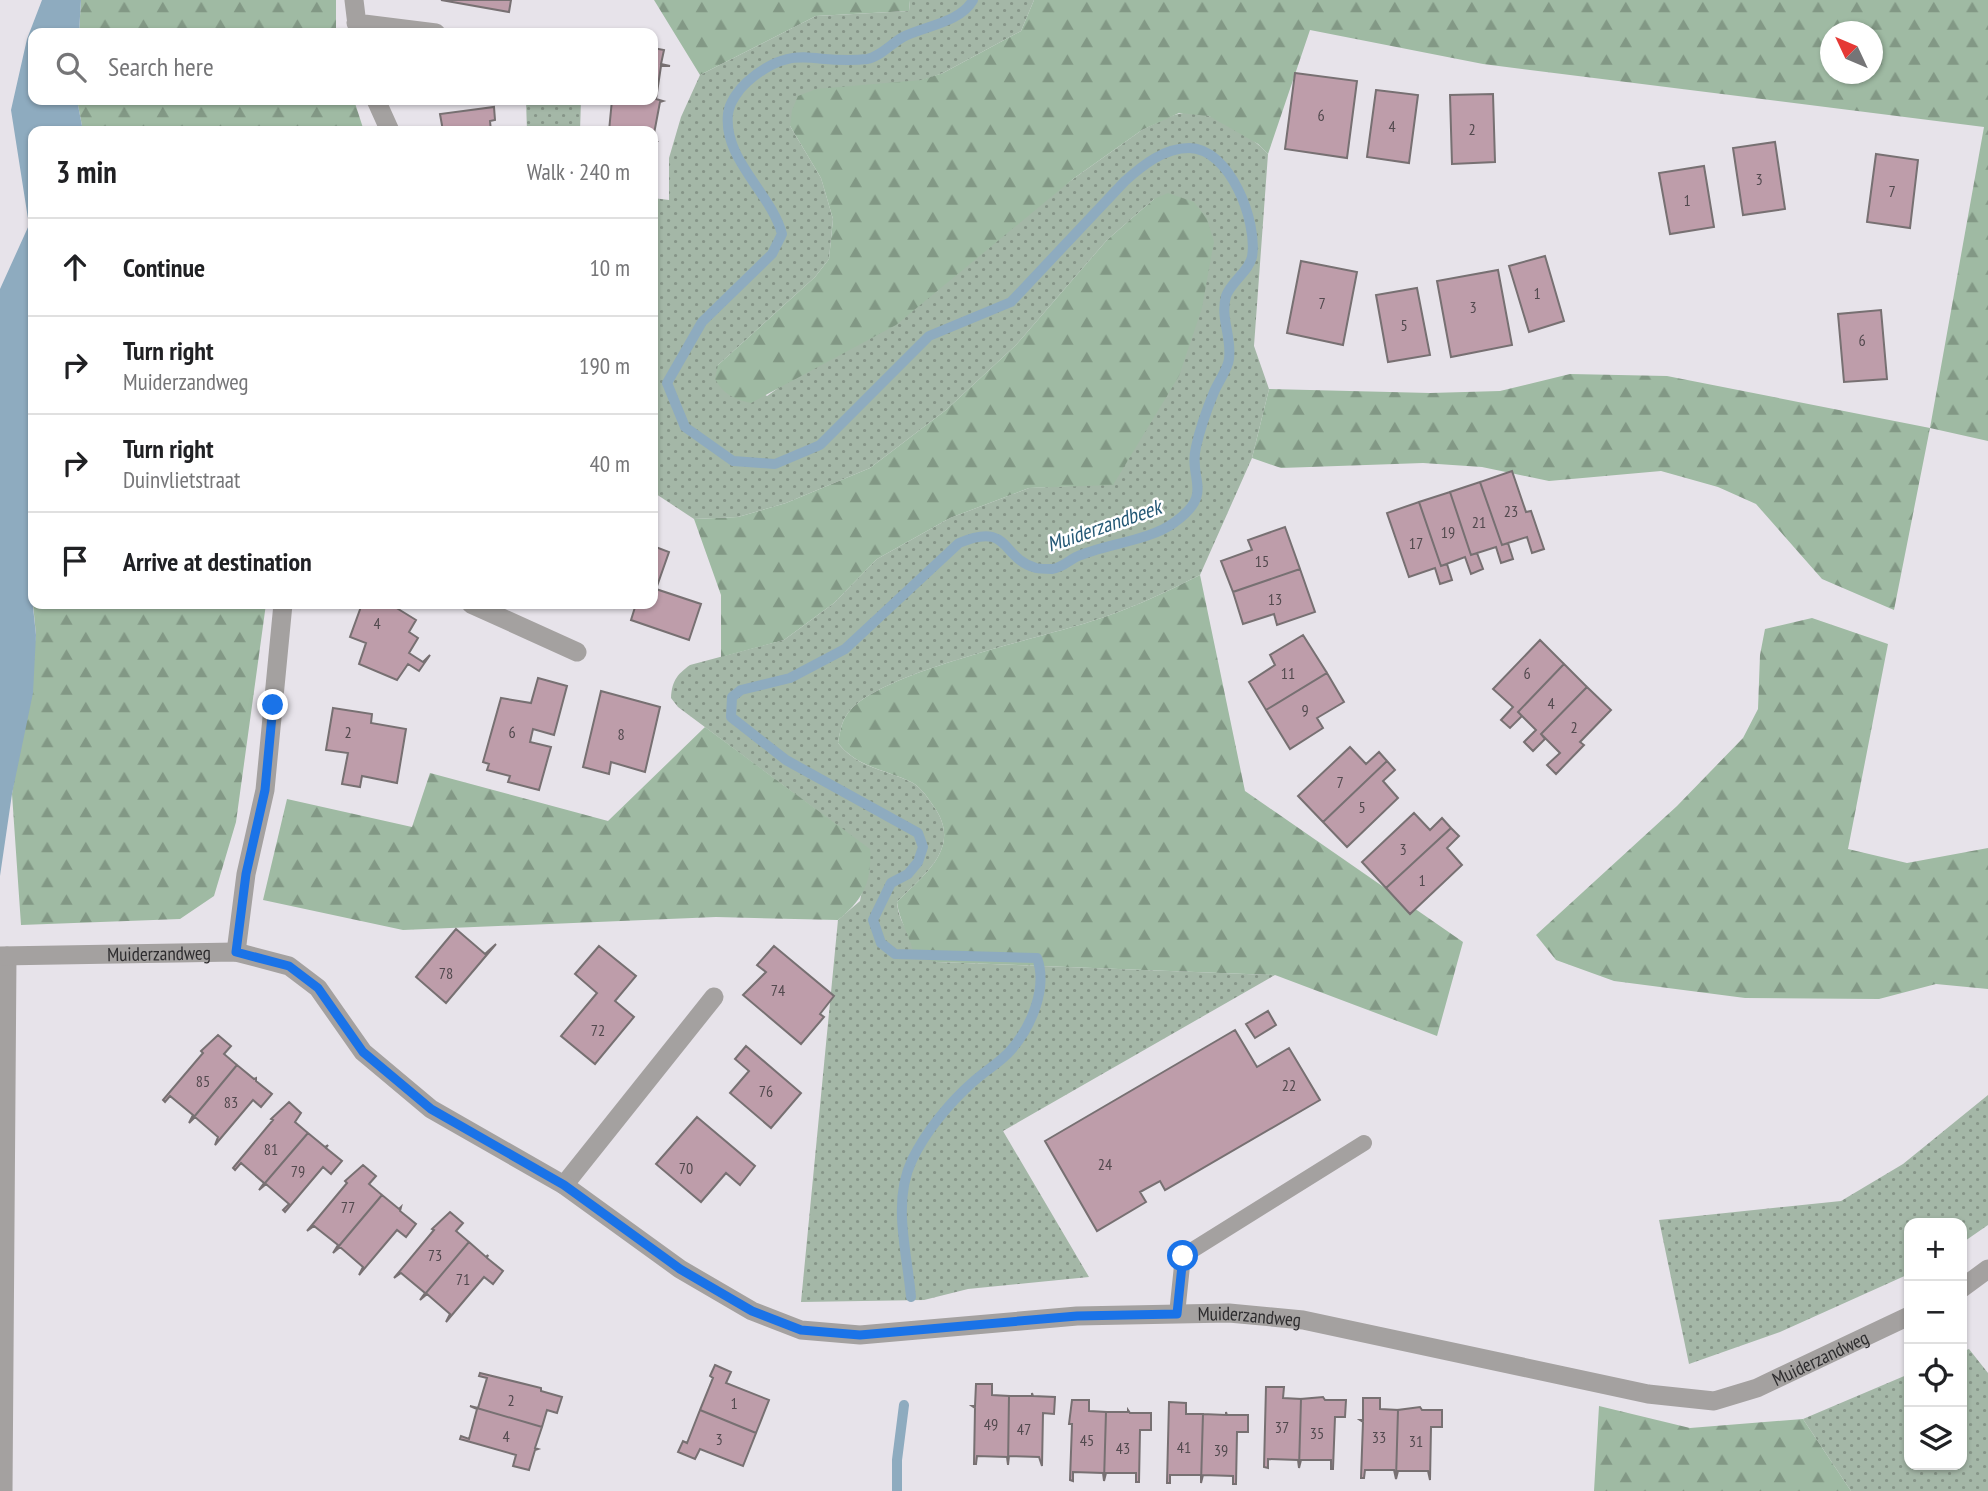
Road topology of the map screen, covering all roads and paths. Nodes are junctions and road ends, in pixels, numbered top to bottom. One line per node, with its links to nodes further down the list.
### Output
1 (355, 0): 2 (street)
2 (357, 28)
3 (378, 105): 4 (street)
4 (388, 126)
5 (283, 609): 8 (street)
6 (482, 609): 7 (street)
7 (577, 652)
8 (236, 952): 9 (street, Muiderzandweg); 12 (street, Muiderzandweg)
9 (3, 956): 17 (street, Muiderzandweg)
10 (714, 998): 12 (street)
11 (1364, 1143): 15 (lane)
12 (564, 1185): 15 (street, Muiderzandweg)
13 (1988, 1269): 14 (street)
14 (1967, 1284)
15 (1177, 1314): 16 (street, Muiderzandweg)
16 (1904, 1318)
17 (3, 1491)

